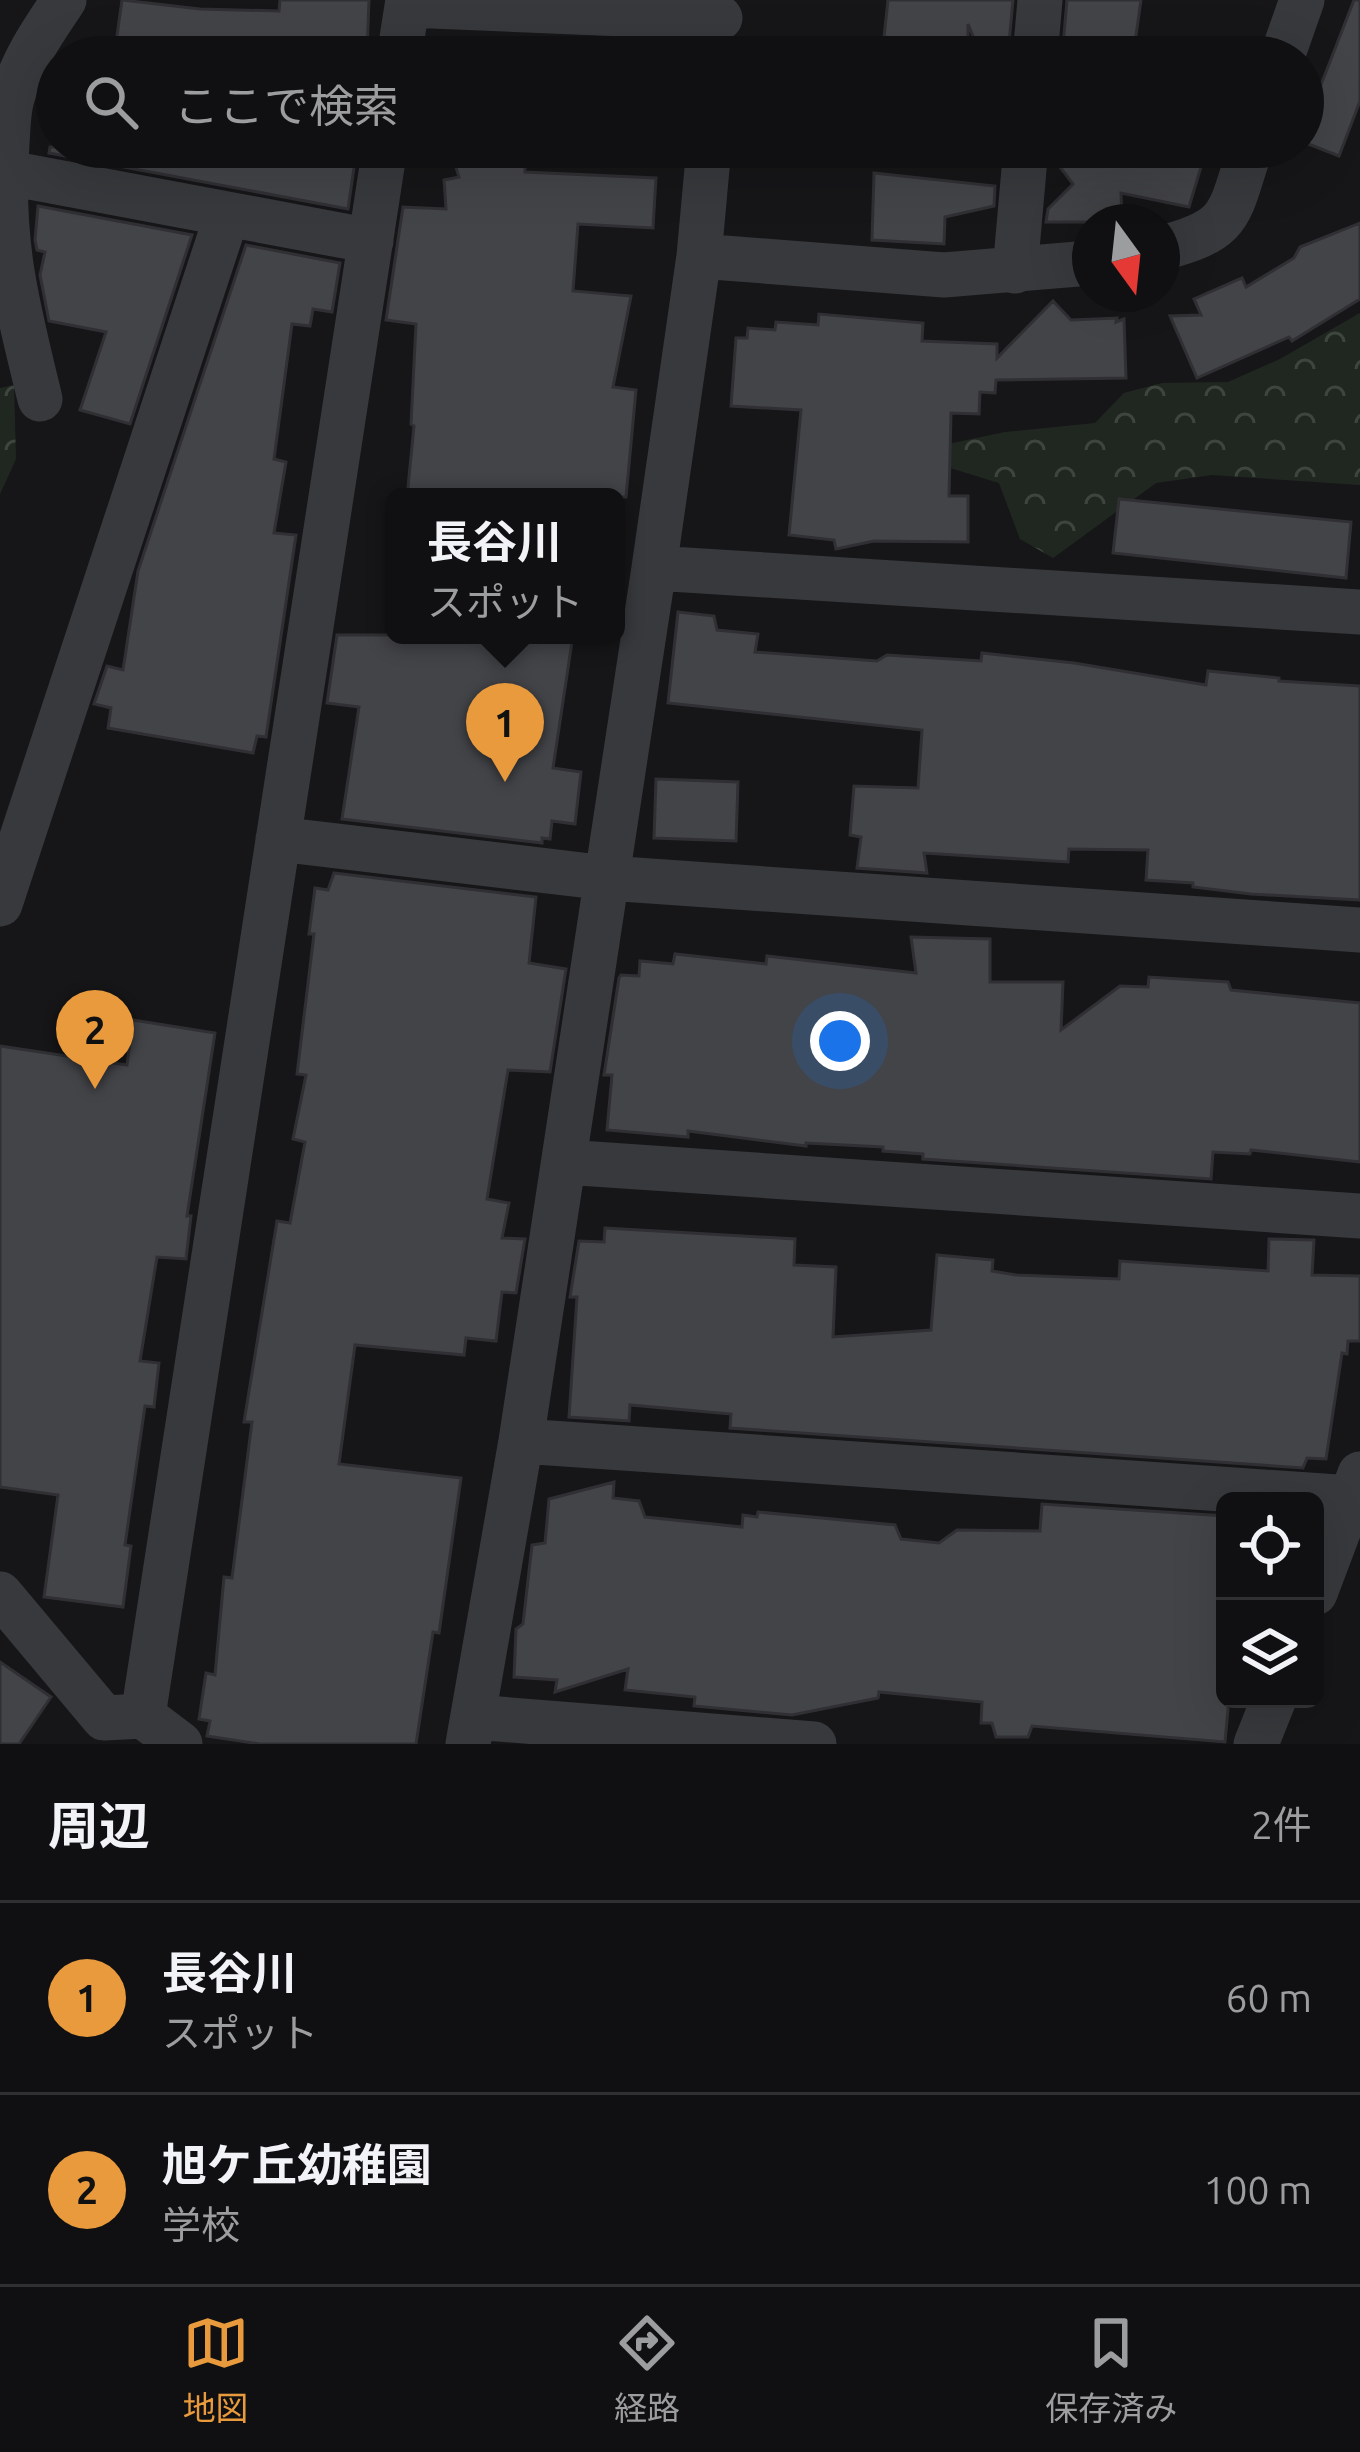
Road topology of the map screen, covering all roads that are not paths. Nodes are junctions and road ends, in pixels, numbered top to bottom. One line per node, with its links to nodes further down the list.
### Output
1 (64, 0): 6 (street)
2 (1040, 0): 8 (street)
3 (1302, 0): 9 (street)
4 (408, 3): 5 (street); 7 (street)
5 (720, 25)
6 (40, 36)
7 (403, 36)
8 (1037, 36)
9 (1289, 36)
10 (36, 42): 15 (street)
11 (383, 168): 17 (street)
12 (707, 168): 19 (street)
13 (1024, 168): 21 (street)
14 (1244, 168): 18 (street)
15 (4, 172): 16 (street); 22 (street)
16 (227, 215): 17 (street); 27 (street)
17 (371, 241): 25 (street)
18 (1180, 243)
19 (699, 256): 21 (street); 23 (street)
20 (1072, 265): 21 (street)
21 (1015, 271)
22 (40, 398)
23 (654, 568): 24 (street); 26 (street)
24 (1360, 612)
25 (278, 839): 26 (street); 36 (street)
26 (607, 878): 28 (street); 29 (street)
27 (0, 904)
28 (1360, 930)
29 (565, 1162): 30 (street); 31 (street)
30 (1360, 1216)
31 (521, 1441): 32 (street); 37 (street)
32 (1356, 1486): 33 (street)
33 (1324, 1570)
34 (0, 1594): 36 (street)
35 (1270, 1708): 40 (street)
36 (111, 1726): 38 (street)
37 (471, 1731): 39 (street)
38 (180, 1744)
39 (814, 1744)
40 (1256, 1744)

